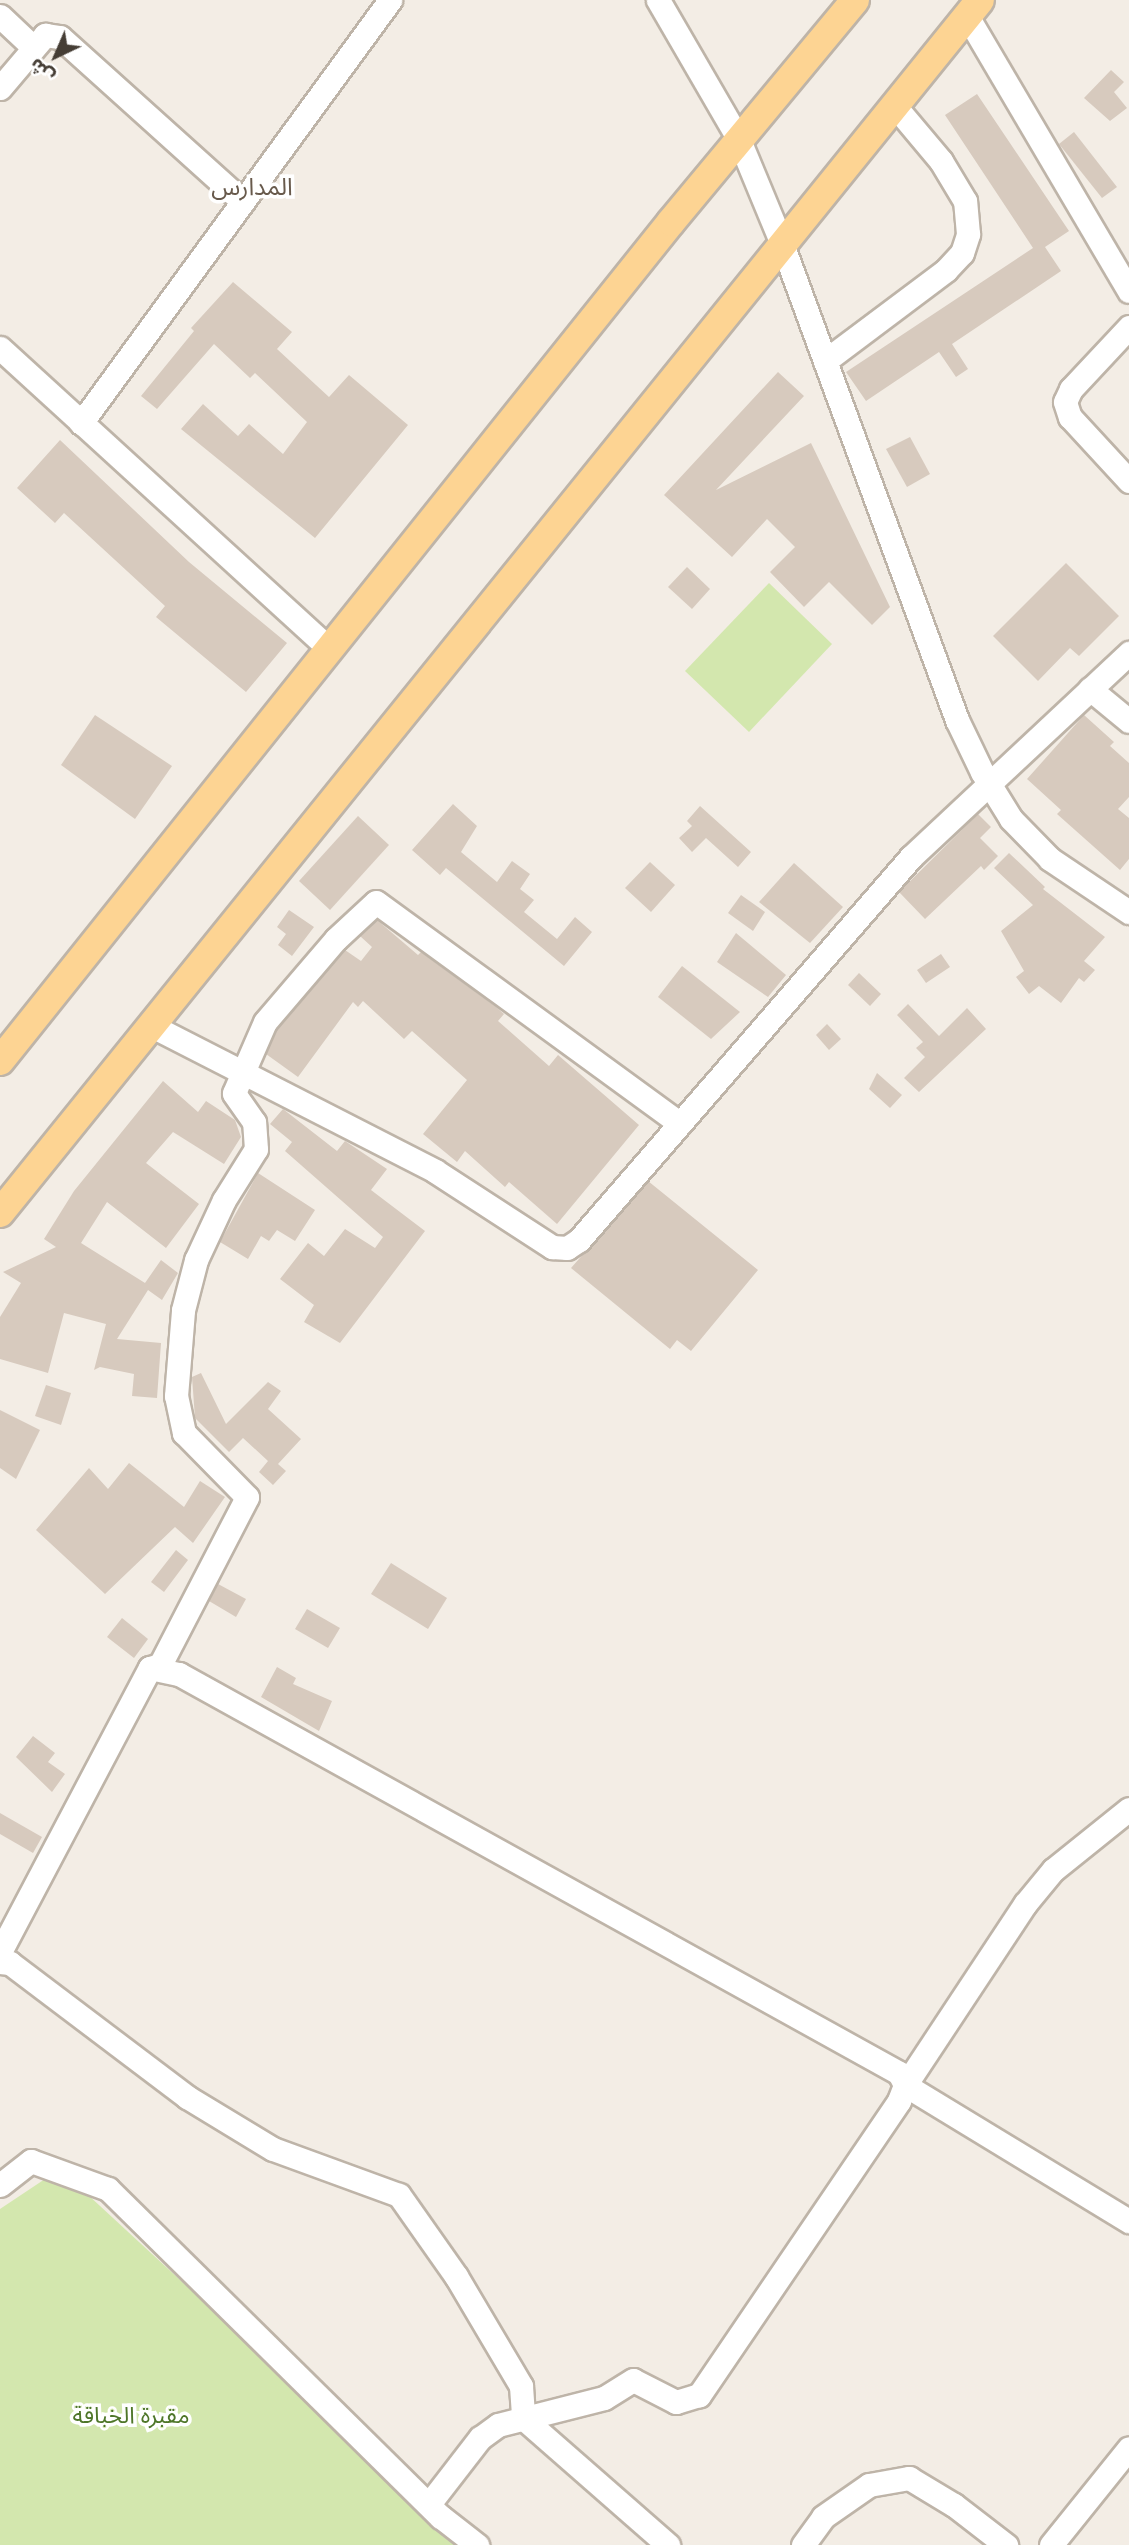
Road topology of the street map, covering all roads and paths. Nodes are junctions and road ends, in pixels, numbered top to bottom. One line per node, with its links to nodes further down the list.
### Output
1 (390, 0): 10 (street)
2 (658, 0): 9 (street)
3 (855, 0): 9 (main road)
4 (974, 8): 8 (main road); 12 (street)
5 (0, 16): 6 (street)
6 (33, 47): 7 (street); 10 (street)
7 (0, 88)
8 (894, 105): 11 (main road); 15 (street)
9 (739, 141): 11 (street); 18 (main road)
10 (243, 202): 16 (street)
11 (782, 244): 15 (street); 24 (main road)
12 (1129, 291)
13 (1129, 327): 17 (street)
14 (0, 348): 16 (street)
15 (825, 361): 22 (street)
16 (81, 423): 18 (street)
17 (1129, 481)
18 (330, 649): 25 (main road)
19 (1129, 653): 20 (street)
20 (1090, 689): 21 (street); 22 (street)
21 (1129, 721)
22 (988, 782): 23 (street); 27 (street)
23 (1129, 912)
24 (152, 1026): 26 (street); 28 (main road)
25 (1, 1059)
26 (244, 1072): 27 (street); 27 (street); 29 (street)
27 (680, 1124)
28 (0, 1213)
29 (150, 1668): 31 (street); 33 (street)
30 (1129, 1809): 33 (street)
31 (0, 1952)
32 (0, 1962): 36 (street)
33 (905, 2085): 35 (street); 36 (street)
34 (0, 2185): 38 (street)
35 (1129, 2221)
36 (523, 2418): 38 (street); 40 (street)
37 (1129, 2448): 43 (street)
38 (429, 2504): 39 (street)
39 (477, 2545)
40 (668, 2545)
41 (803, 2545): 42 (street)
42 (1006, 2545)
43 (1051, 2545)

